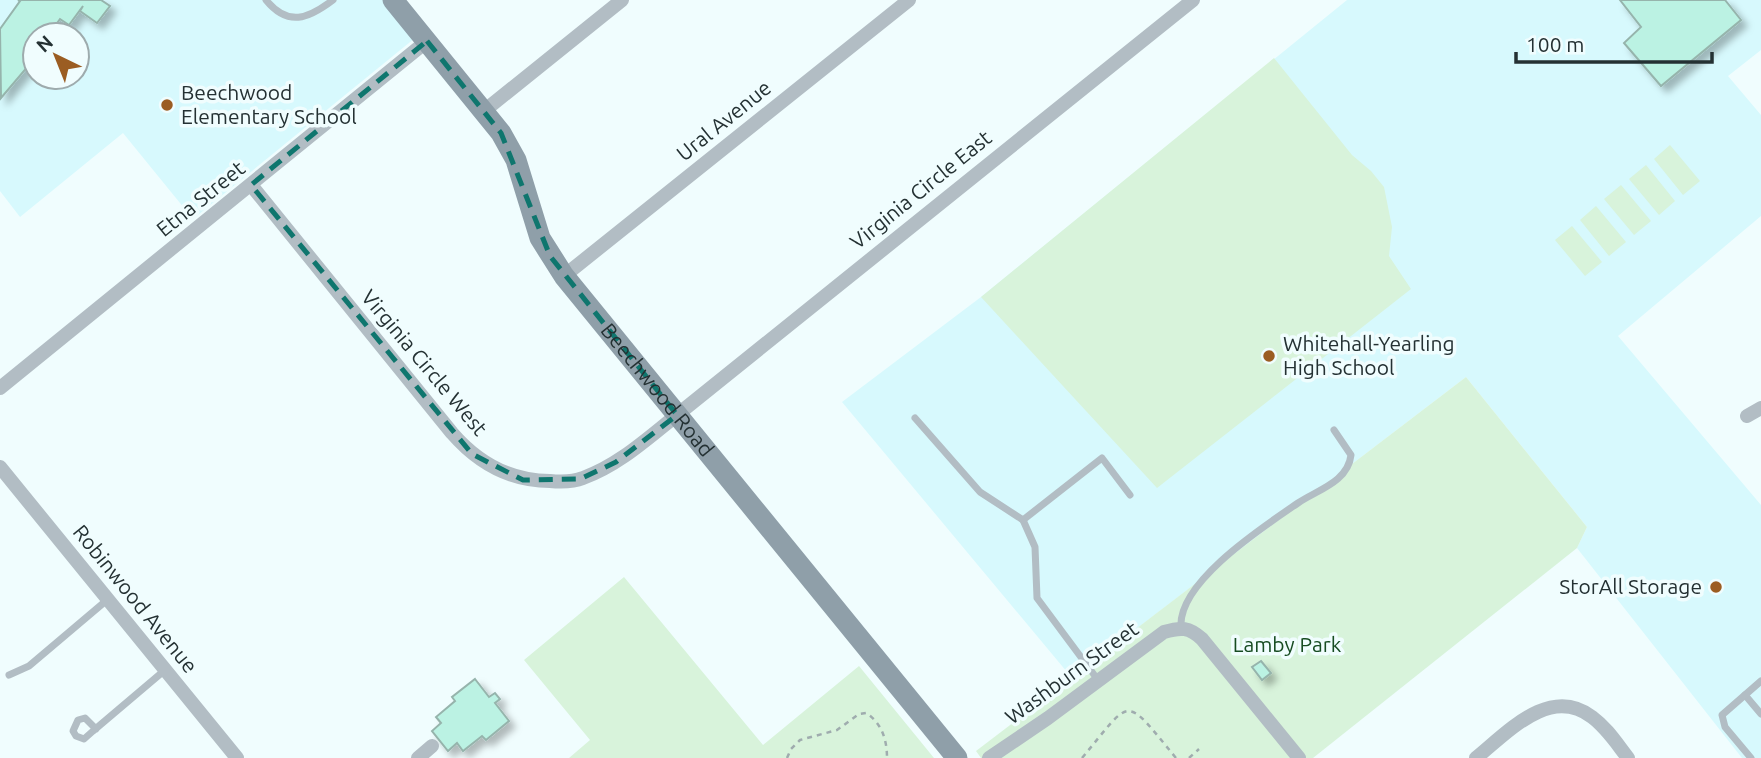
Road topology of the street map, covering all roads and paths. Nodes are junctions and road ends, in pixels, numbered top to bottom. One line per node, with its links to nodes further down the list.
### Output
1 (266, 0): 2 (lane)
2 (333, 0)
3 (393, 0): 7 (street, Beechwood Road)
4 (622, 0): 8 (street)
5 (909, 0): 10 (street, Ural Avenue)
6 (1193, 0): 13 (street, Virginia Circle East)
7 (427, 41): 8 (street, Beechwood Road); 9 (street, Etna Street)
8 (484, 111): 10 (street, Beechwood Road)
9 (251, 185): 11 (street, Etna Street); 13 (street, Virginia Circle West)
10 (564, 275): 13 (street, Beechwood Road)
11 (0, 388)
12 (1761, 408): 14 (street)
13 (677, 415): 35 (street, Beechwood Road)
14 (1746, 416)
15 (915, 418): 19 (lane)
16 (1335, 430): 21 (lane)
17 (0, 467): 20 (street, Robinwood Avenue)
18 (1130, 495): 19 (lane)
19 (1023, 520): 24 (lane)
20 (108, 599): 22 (street, Robinwood Avenue); 23 (lane)
21 (1181, 627): 24 (street, Washburn Street); 40 (street)
22 (165, 670): 28 (lane); 31 (street, Robinwood Avenue)
23 (9, 675)
24 (1098, 681): 36 (street, Washburn Street)
25 (1761, 681): 26 (lane)
26 (1745, 695): 27 (lane); 43 (lane)
27 (1761, 714)
28 (96, 729)
29 (432, 746): 32 (street)
30 (1199, 749): 39 (path)
31 (237, 758)
32 (418, 758)
33 (787, 758): 34 (path)
34 (887, 758)
35 (957, 758)
36 (989, 758)
37 (1082, 758): 38 (path)
38 (1176, 758)
39 (1189, 758)
40 (1299, 758)
41 (1476, 758): 42 (street)
42 (1628, 758)
43 (1751, 758)

